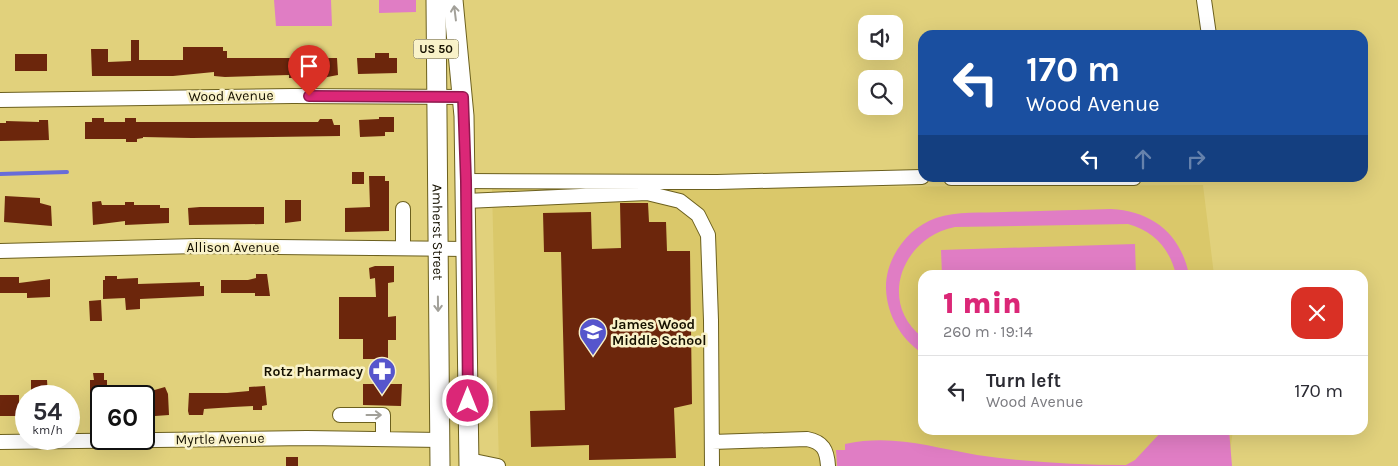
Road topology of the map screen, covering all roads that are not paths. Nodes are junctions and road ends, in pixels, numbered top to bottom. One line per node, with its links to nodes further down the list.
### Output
1 (436, 0): 6 (main road, Amherst Street / US 50)
2 (453, 0): 5 (main road, Amherst Street / US 50, one-way to 2)
3 (1204, 0): 4 (street)
4 (1208, 30)
5 (463, 97): 6 (street, Wood Avenue); 10 (main road, Amherst Street / US 50)
6 (437, 98): 7 (street, Wood Avenue); 8 (main road, Amherst Street / US 50)
7 (0, 100)
8 (437, 158): 11 (main road); 14 (main road, Amherst Street / US 50)
9 (918, 177): 10 (street)
10 (466, 181): 11 (main road, Amherst Street / US 50)
11 (466, 201): 15 (main road, Amherst Street / US 50); 21 (street)
12 (403, 209): 13 (street)
13 (403, 248): 14 (street, Allison Avenue); 16 (street, Allison Avenue)
14 (438, 248): 15 (street, Allison Avenue); 19 (main road, Amherst Street / US 50, one-way to 19)
15 (466, 249): 22 (main road, Amherst Street / US 50)
16 (0, 250)
17 (340, 415): 18 (street, one-way to 18)
18 (383, 439): 19 (street, Myrtle Avenue); 20 (street, Myrtle Avenue)
19 (440, 440): 22 (main road); 23 (main road, Amherst Street / US 50)
20 (0, 442)
21 (712, 442): 25 (street); 26 (street)
22 (466, 464): 24 (street)
23 (440, 466)
24 (498, 466)
25 (712, 466)
26 (828, 466)

